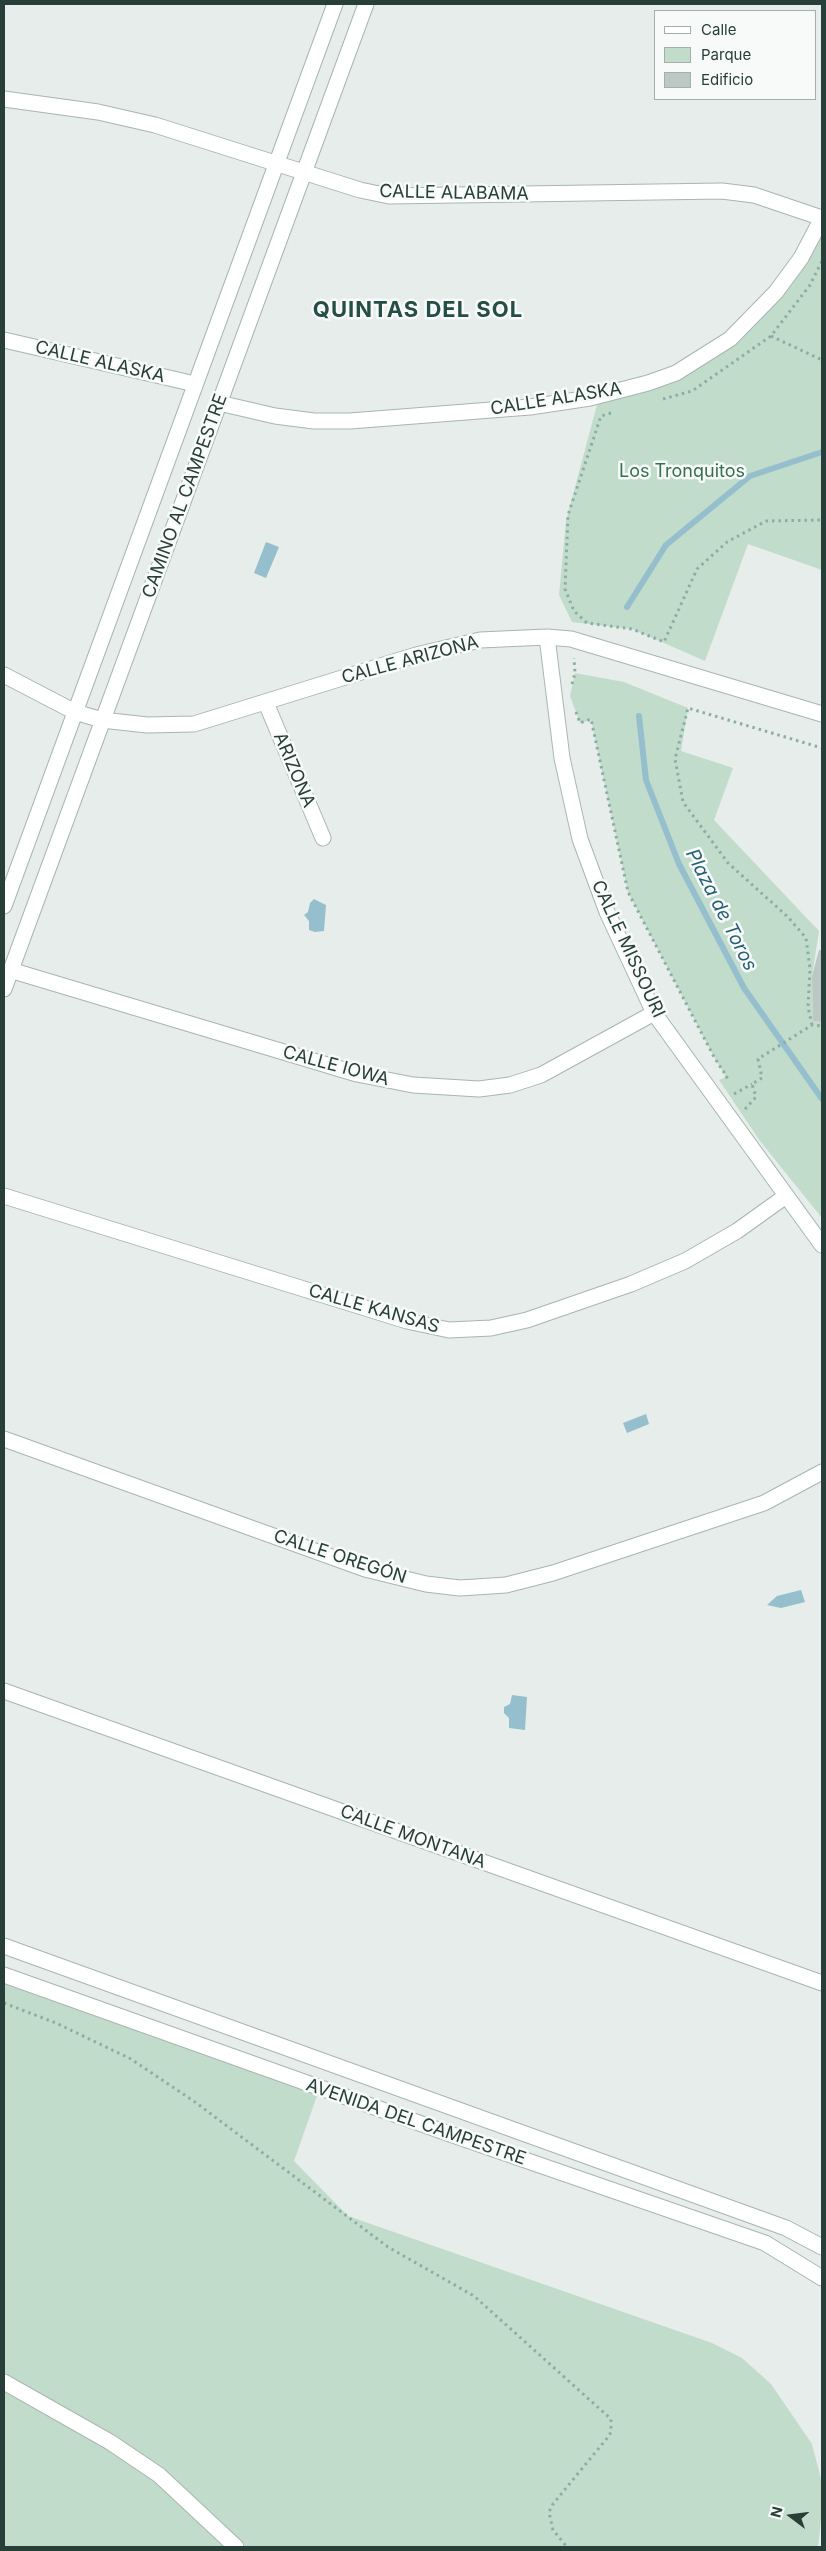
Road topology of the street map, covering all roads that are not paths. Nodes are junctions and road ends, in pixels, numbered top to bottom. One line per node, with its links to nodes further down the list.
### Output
1 (335, 4): 4 (street, CAMINO AL CAMPESTRE)
2 (366, 4): 5 (street, CAMINO AL CAMPESTRE)
3 (4, 98): 4 (street, CALLE ALABAMA)
4 (276, 164): 5 (street, CALLE ALABAMA); 8 (street, CAMINO AL CAMPESTRE)
5 (304, 173): 6 (street, CALLE ALABAMA); 9 (street, CAMINO AL CAMPESTRE)
6 (822, 218): 9 (street, CALLE ALASKA)
7 (4, 340): 8 (street, CALLE ALASKA)
8 (195, 384): 13 (street, CAMINO AL CAMPESTRE)
9 (219, 403): 15 (street, CAMINO AL CAMPESTRE)
10 (547, 637): 12 (street, CALLE ARIZONA); 14 (street, CALLE ARIZONA); 20 (street, CALLE MISSOURI)
11 (4, 675): 13 (street, CALLE ARIZONA)
12 (266, 703): 15 (street, CALLE ARIZONA); 16 (street, ARIZONA)
13 (75, 712): 15 (street, CALLE ARIZONA); 17 (street, CAMINO AL CAMPESTRE)
14 (822, 714)
15 (102, 720): 18 (street, CAMINO AL CAMPESTRE)
16 (323, 838)
17 (4, 906)
18 (10, 970): 19 (street, CAMINO AL CAMPESTRE); 20 (street, CALLE IOWA)
19 (4, 989)
20 (654, 1013): 22 (street, CALLE MISSOURI)
21 (4, 1196): 22 (street, CALLE KANSAS)
22 (786, 1196): 23 (street, CALLE MISSOURI)
23 (822, 1244)
24 (4, 1439): 25 (street, CALLE OREGÓN)
25 (822, 1472)
26 (4, 1691): 30 (street, CALLE MONTANA)
27 (4, 1946): 29 (street, AVENIDA DEL CAMPESTRE)
28 (4, 1975): 31 (street, AVENIDA DEL CAMPESTRE)
29 (82, 1975): 31 (street); 32 (street, AVENIDA DEL CAMPESTRE)
30 (822, 1983)
31 (72, 2000): 33 (street, AVENIDA DEL CAMPESTRE)
32 (456, 2110): 33 (street); 34 (street, AVENIDA DEL CAMPESTRE)
33 (446, 2133): 35 (street, AVENIDA DEL CAMPESTRE)
34 (822, 2247)
35 (822, 2278)
36 (4, 2382): 37 (street)
37 (236, 2547)

